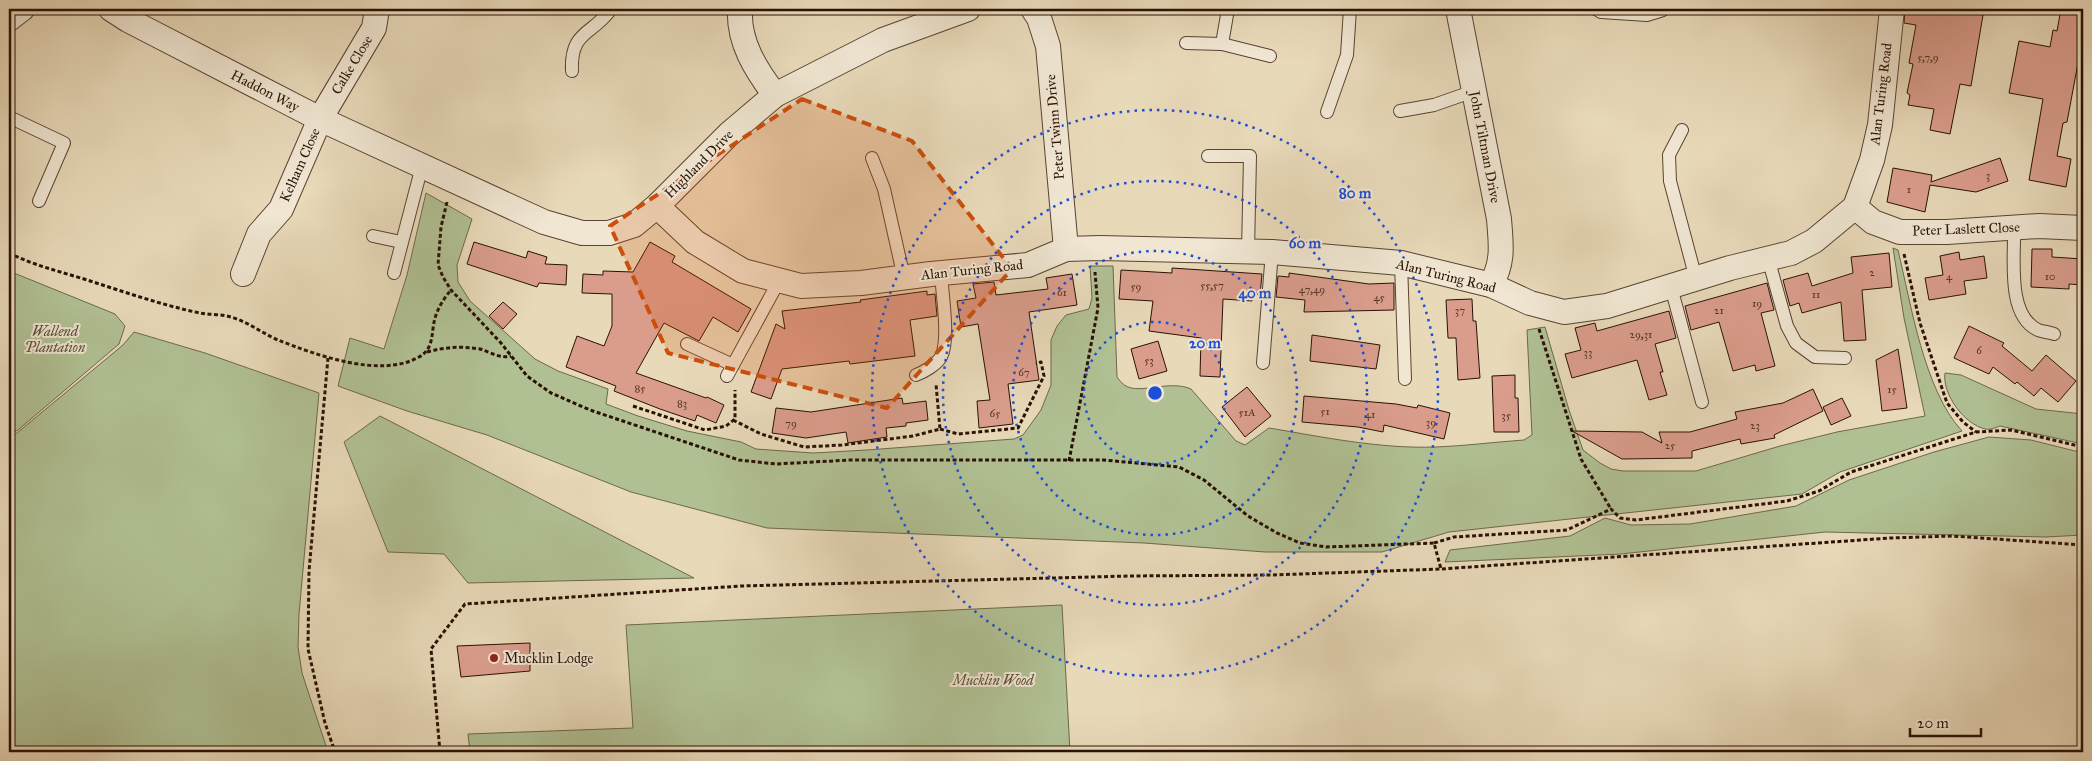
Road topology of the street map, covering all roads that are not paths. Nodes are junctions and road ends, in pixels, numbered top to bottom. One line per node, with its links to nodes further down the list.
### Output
1 (22, 9): 14 (street)
2 (112, 9): 24 (street, Haddon Way)
3 (377, 9): 24 (street, Calke Close)
4 (611, 9): 18 (lane)
5 (740, 9): 20 (street)
6 (968, 9): 20 (street, Highland Drive)
7 (1033, 9): 36 (street, Peter Twinn Drive)
8 (1228, 9): 16 (lane)
9 (1350, 9): 22 (lane)
10 (1458, 9): 19 (street, John Tiltman Drive)
11 (1596, 9): 13 (lane)
12 (1892, 9): 31 (street, Alan Turing Road)
13 (1663, 10)
14 (9, 19)
15 (1186, 43): 16 (lane)
16 (1222, 44): 17 (lane)
17 (1270, 56)
18 (572, 71)
19 (1474, 91): 21 (lane); 47 (street, John Tiltman Drive)
20 (775, 95): 30 (street, Highland Drive)
21 (1400, 111)
22 (1327, 112)
23 (9, 117): 29 (lane)
24 (320, 120): 28 (street, Haddon Way); 41 (street, Kelham Close)
25 (1682, 130): 45 (lane)
26 (1208, 156): 37 (lane)
27 (872, 158): 44 (lane)
28 (422, 166): 30 (street, Highland Drive); 35 (lane)
29 (39, 201)
30 (657, 206): 46 (street, Alan Turing Road)
31 (1855, 208): 32 (street, Peter Laslett Close); 39 (street, Alan Turing Road)
32 (2014, 228): 33 (street, Peter Laslett Close); 49 (lane)
33 (2083, 228)
34 (374, 236): 35 (lane)
35 (401, 242): 42 (lane)
36 (1066, 249): 37 (street, Alan Turing Road); 43 (street, Alan Turing Road)
37 (1248, 252): 38 (street, Alan Turing Road)
38 (1272, 252): 40 (street, Alan Turing Road); 52 (lane)
39 (1768, 258): 45 (street, Alan Turing Road); 51 (lane)
40 (1401, 263): 47 (street, Alan Turing Road); 54 (lane)
41 (252, 267)
42 (394, 273)
43 (941, 273): 44 (street, Alan Turing Road); 53 (lane)
44 (904, 278): 46 (street, Alan Turing Road)
45 (1696, 279): 48 (street, Alan Turing Road)
46 (779, 281): 50 (lane)
47 (1491, 285): 48 (street, Alan Turing Road)
48 (1671, 287): 55 (lane)
49 (2054, 334)
50 (687, 344)
51 (1845, 358)
52 (1263, 363)
53 (916, 375)
54 (1405, 379)
55 (1702, 402)

